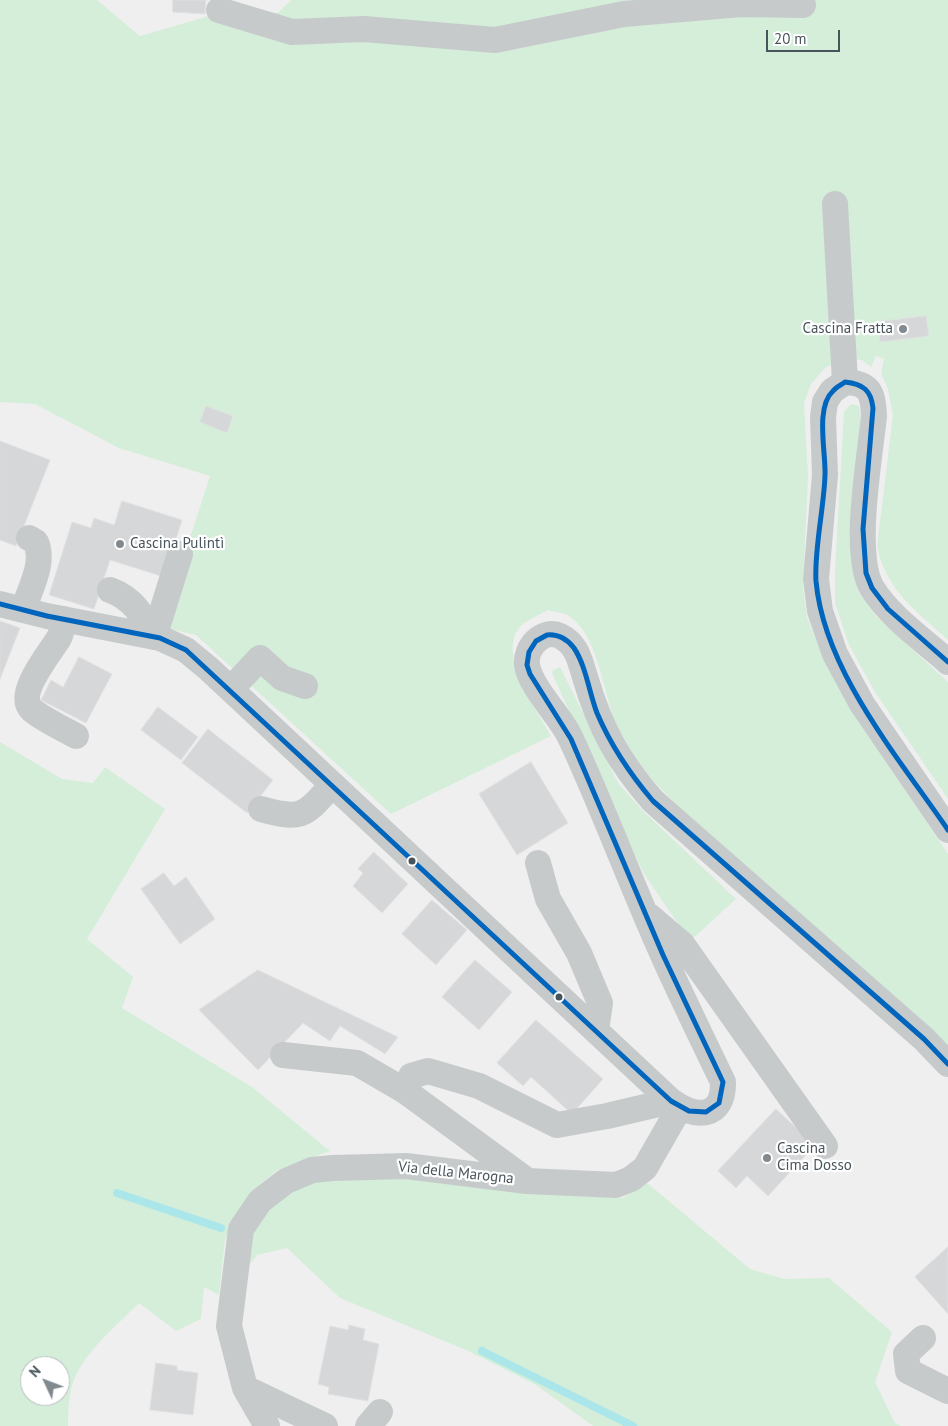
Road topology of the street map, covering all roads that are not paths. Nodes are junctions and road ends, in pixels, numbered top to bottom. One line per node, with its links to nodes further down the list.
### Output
1 (804, 5): 2 (street)
2 (219, 10)
3 (835, 204): 4 (street)
4 (845, 382): 11 (street); 17 (street)
5 (29, 538): 8 (street)
6 (180, 554): 10 (street)
7 (110, 590): 10 (street)
8 (12, 607): 9 (street)
9 (64, 619): 10 (street); 14 (street)
10 (154, 636): 13 (street)
11 (948, 662)
12 (305, 686): 13 (street)
13 (231, 689): 15 (street)
14 (76, 736)
15 (332, 785): 16 (street); 20 (street)
16 (261, 809)
17 (948, 830)
18 (538, 863): 20 (street)
19 (645, 912): 22 (street); 24 (street); 25 (street)
20 (596, 1031): 24 (street)
21 (282, 1055): 23 (street)
22 (948, 1064)
23 (405, 1091): 24 (street); 26 (street)
24 (676, 1104): 26 (street, Via della Marogna)
25 (825, 1146)
26 (527, 1182): 28 (street, Via della Marogna)
27 (923, 1338): 29 (street)
28 (245, 1388): 30 (street, Via della Marogna); 31 (street)
29 (948, 1391)
30 (267, 1426)
31 (325, 1426)

